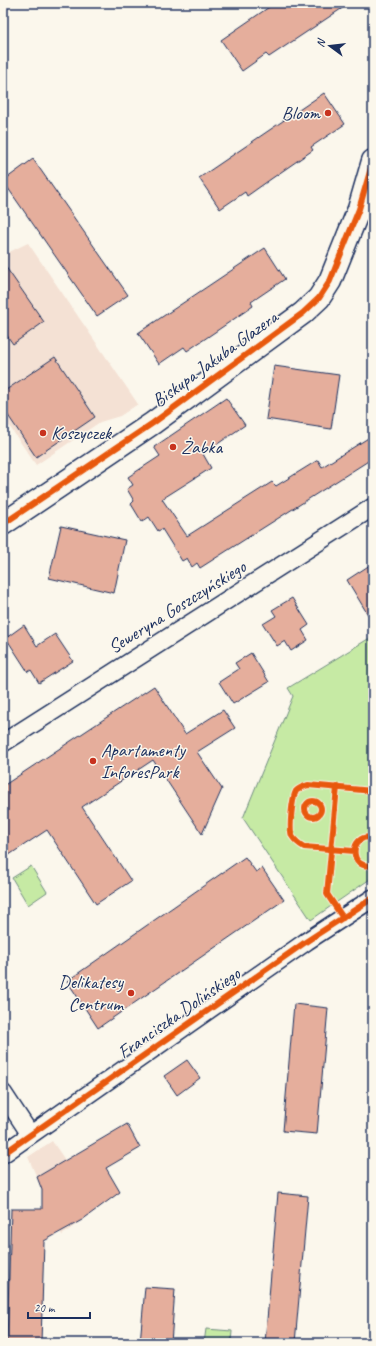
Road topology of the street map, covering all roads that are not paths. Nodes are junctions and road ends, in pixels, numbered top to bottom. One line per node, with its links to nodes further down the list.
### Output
1 (373, 161): 3 (street, Biskupa Jakuba Glazera)
2 (373, 507): 4 (street, Seweryna Goszczyńskiego)
3 (3, 524)
4 (3, 743)
5 (373, 898): 7 (street, Franciszka Dolińskiego)
6 (3, 1093): 7 (street)
7 (30, 1134): 8 (street, Franciszka Dolińskiego)
8 (3, 1154)

